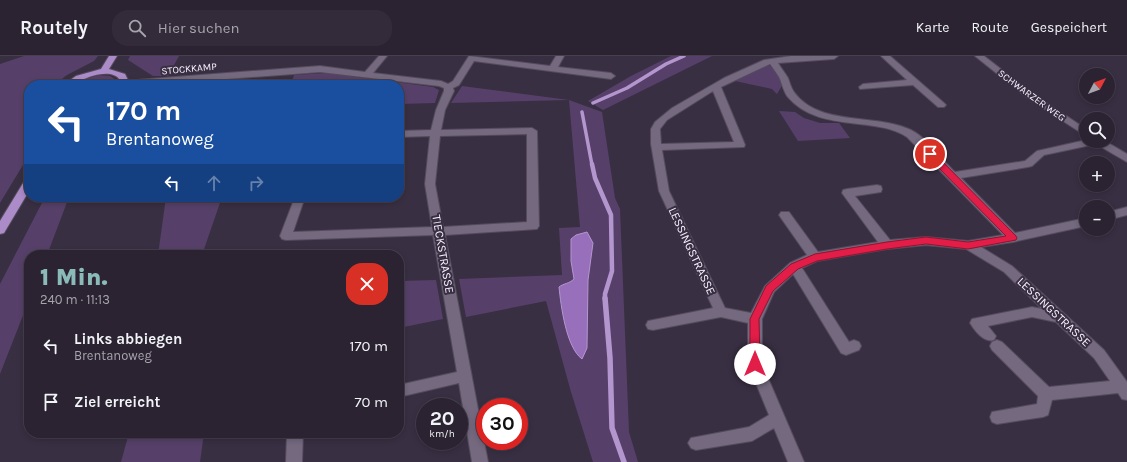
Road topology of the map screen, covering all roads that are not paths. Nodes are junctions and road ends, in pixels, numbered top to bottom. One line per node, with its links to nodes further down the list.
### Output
1 (113, 56): 10 (main road)
2 (383, 56): 11 (street)
3 (560, 56): 9 (street)
4 (834, 56): 8 (street, LESSINGSTRASSE)
5 (886, 56): 16 (street)
6 (979, 56): 21 (street, SCHWARZER WEG)
7 (472, 57): 9 (street); 17 (street, TIECKSTRASSE)
8 (773, 62): 18 (street, LESSINGSTRASSE); 28 (street)
9 (553, 68): 12 (street)
10 (103, 72): 13 (main road); 14 (main road)
11 (368, 74): 15 (street, STOCKKAMP); 17 (street, STOCKKAMP)
12 (611, 76)
13 (76, 80)
14 (124, 80)
15 (184, 80)
16 (914, 82): 19 (street); 20 (street)
17 (448, 87): 22 (street, TIECKSTRASSE)
18 (716, 87): 25 (street, LESSINGSTRASSE); 25 (street)
19 (864, 87)
20 (941, 105)
21 (1079, 128)
22 (437, 133): 23 (street); 37 (street, TIECKSTRASSE); 37 (street)
23 (404, 134)
24 (1079, 145): 28 (street)
25 (656, 148): 43 (street, LESSINGSTRASSE)
26 (1109, 148): 27 (street)
27 (1127, 159)
28 (952, 176): 38 (street)
29 (877, 189): 39 (street)
30 (24, 190): 36 (main road)
31 (298, 202): 37 (street)
32 (1127, 211): 33 (street)
33 (1115, 214)
34 (785, 215): 41 (street)
35 (1079, 224): 38 (street, LESSINGSTRASSE)
36 (0, 230)
37 (439, 231): 48 (street, TIECKSTRASSE)
38 (1013, 238): 40 (street, LESSINGSTRASSE)
39 (887, 245): 40 (street, LESSINGSTRASSE); 41 (street, LESSINGSTRASSE)
40 (968, 245): 44 (street, LESSINGSTRASSE)
41 (815, 257): 42 (street, LESSINGSTRASSE)
42 (794, 266): 45 (street, LESSINGSTRASSE); 47 (street)
43 (721, 312): 45 (street, LESSINGSTRASSE); 46 (street, LESSINGSTRASSE)
44 (1059, 317): 50 (street, LESSINGSTRASSE); 51 (street)
45 (754, 319): 53 (street, LESSINGSTRASSE)
46 (653, 325)
47 (854, 346)
48 (464, 376): 49 (street); 57 (street, TIECKSTRASSE)
49 (404, 390)
50 (1124, 390): 51 (street)
51 (1046, 394): 52 (street)
52 (997, 417)
53 (776, 418): 55 (street); 58 (street, LESSINGSTRASSE)
54 (295, 438): 56 (street)
55 (696, 443)
56 (294, 462)
57 (480, 462)
58 (796, 462)

